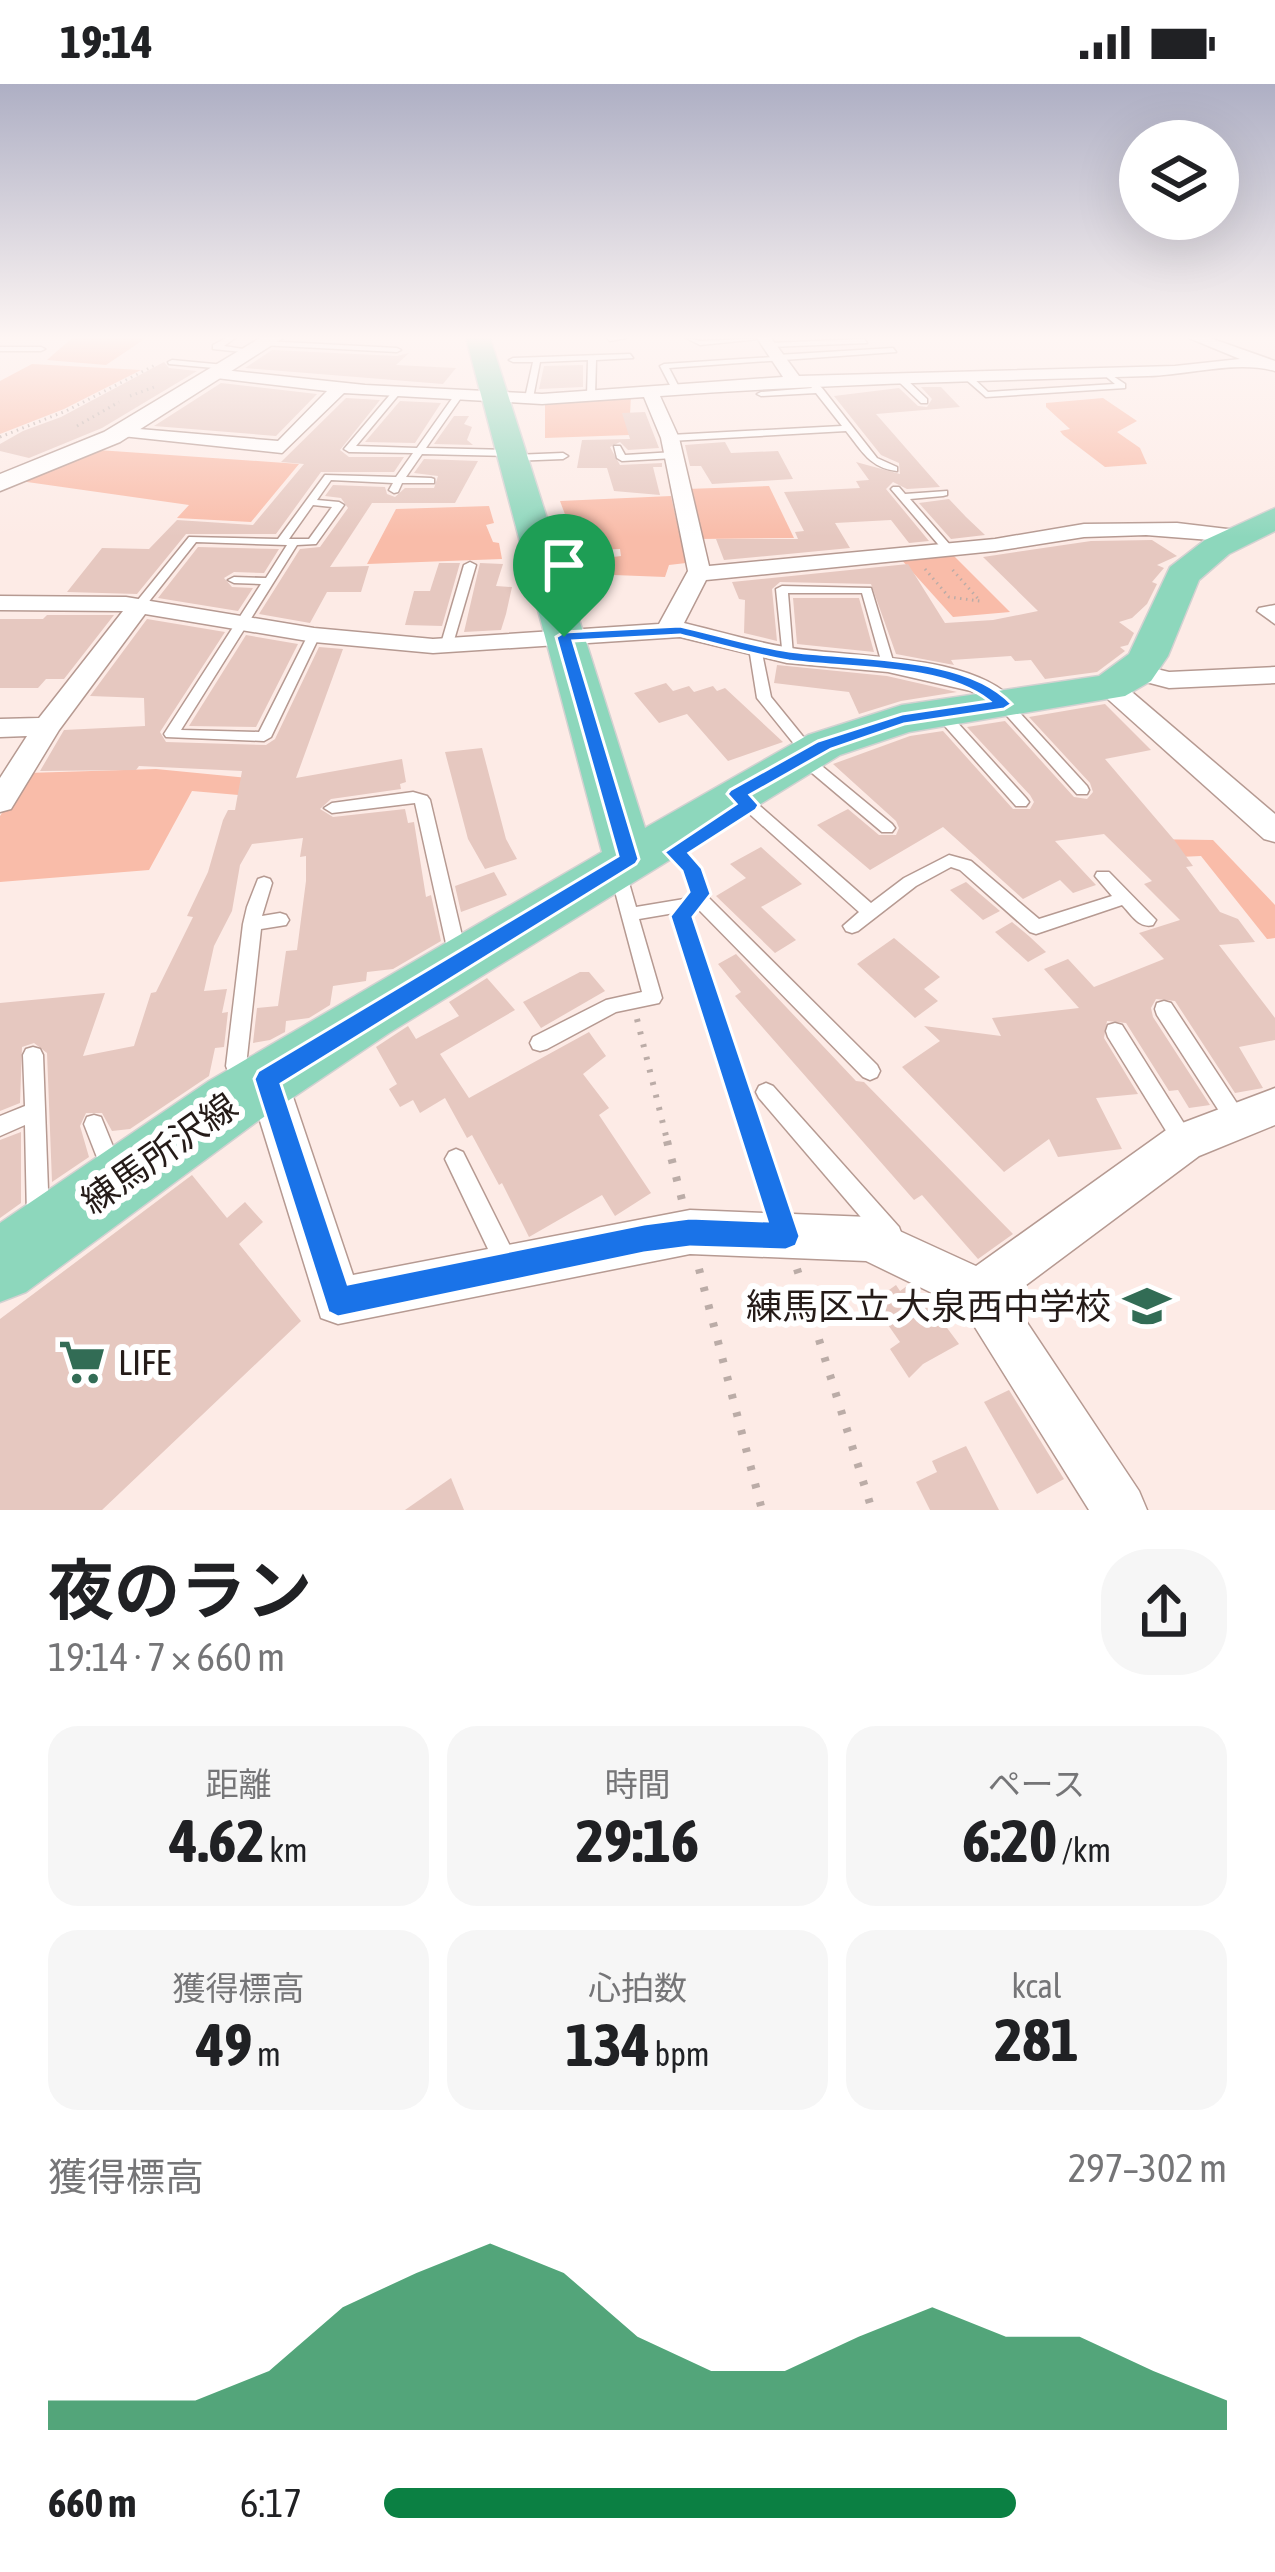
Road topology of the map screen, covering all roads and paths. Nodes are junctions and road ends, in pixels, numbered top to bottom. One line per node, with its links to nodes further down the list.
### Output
1 (79, 405): 11 (path)
2 (165, 405): 10 (street)
3 (323, 405): 10 (street)
4 (386, 405): 14 (lane)
5 (483, 405): 14 (lane)
6 (497, 405): 15 (main road)
7 (655, 405): 12 (street)
8 (826, 405): 9 (lane)
9 (846, 428): 12 (lane); 17 (lane)
10 (122, 431): 19 (street)
11 (0, 437)
12 (672, 447): 13 (lane); 29 (street)
13 (617, 448)
14 (416, 453): 15 (lane); 20 (lane)
15 (512, 455): 16 (lane); 39 (main road)
16 (563, 458)
17 (894, 469)
18 (431, 481): 20 (lane)
19 (0, 483)
20 (397, 485): 22 (lane)
21 (943, 493): 26 (lane)
22 (309, 502): 25 (lane); 25 (lane)
23 (1275, 518): 24 (main road)
24 (1236, 536): 26 (street); 45 (main road)
25 (288, 542): 31 (lane); 33 (lane)
26 (940, 549): 27 (street); 27 (path)
27 (910, 551): 29 (street)
28 (470, 565): 40 (lane)
29 (698, 574): 37 (street)
30 (234, 580): 31 (lane)
31 (268, 581): 36 (lane)
32 (0, 603): 33 (street)
33 (139, 606): 36 (street); 48 (street)
34 (1275, 609): 35 (lane)
35 (1275, 620)
36 (241, 622): 38 (street); 38 (lane)
37 (668, 630): 39 (street); 41 (street)
38 (314, 635): 40 (street)
39 (564, 637): 40 (street); 59 (main road)
40 (446, 647)
41 (755, 648): 42 (street); 50 (lane)
42 (787, 656): 43 (street); 43 (lane)
43 (888, 664): 46 (street)
44 (1275, 675): 45 (street)
45 (1123, 679): 46 (main road, 練馬所沢線); 57 (street)
46 (1004, 704): 47 (main road, 練馬所沢線); 51 (lane)
47 (940, 712): 50 (main road, 練馬所沢線); 54 (lane)
48 (47, 726): 49 (street); 53 (street)
49 (0, 728)
50 (805, 755): 52 (main road, 練馬所沢線); 56 (lane)
51 (1082, 790)
52 (737, 794): 59 (main road, 練馬所沢線); 63 (lane)
53 (0, 802)
54 (1021, 802)
55 (332, 808): 68 (lane)
56 (887, 828)
57 (1275, 831)
58 (1103, 876): 61 (lane)
59 (625, 880): 62 (lane); 68 (main road, 練馬所沢線); 71 (lane)
60 (264, 883): 66 (lane)
61 (1125, 898): 63 (lane); 65 (lane)
62 (687, 904): 73 (lane); 83 (path)
63 (870, 911): 67 (lane)
64 (280, 920): 66 (lane)
65 (1147, 920)
66 (252, 925): 74 (lane)
67 (852, 926)
68 (459, 960): 74 (main road, 練馬所沢線)
69 (1164, 1009): 77 (lane)
70 (1114, 1031): 80 (lane)
71 (540, 1043)
72 (33, 1055): 76 (lane)
73 (870, 1071)
74 (256, 1086): 82 (main road, 練馬所沢線); 86 (street)
75 (766, 1092): 85 (lane)
76 (34, 1111): 79 (lane); 84 (lane)
77 (1256, 1113): 80 (street)
78 (94, 1124): 82 (lane)
79 (0, 1126)
80 (1184, 1142): 87 (street)
81 (456, 1159): 86 (lane)
82 (116, 1182): 84 (main road, 練馬所沢線)
83 (786, 1236): 85 (street); 86 (street); 88 (path)
84 (19, 1252)
85 (913, 1260): 87 (street)
86 (508, 1267)
87 (979, 1292): 89 (street)
88 (872, 1510)
89 (1120, 1510)

